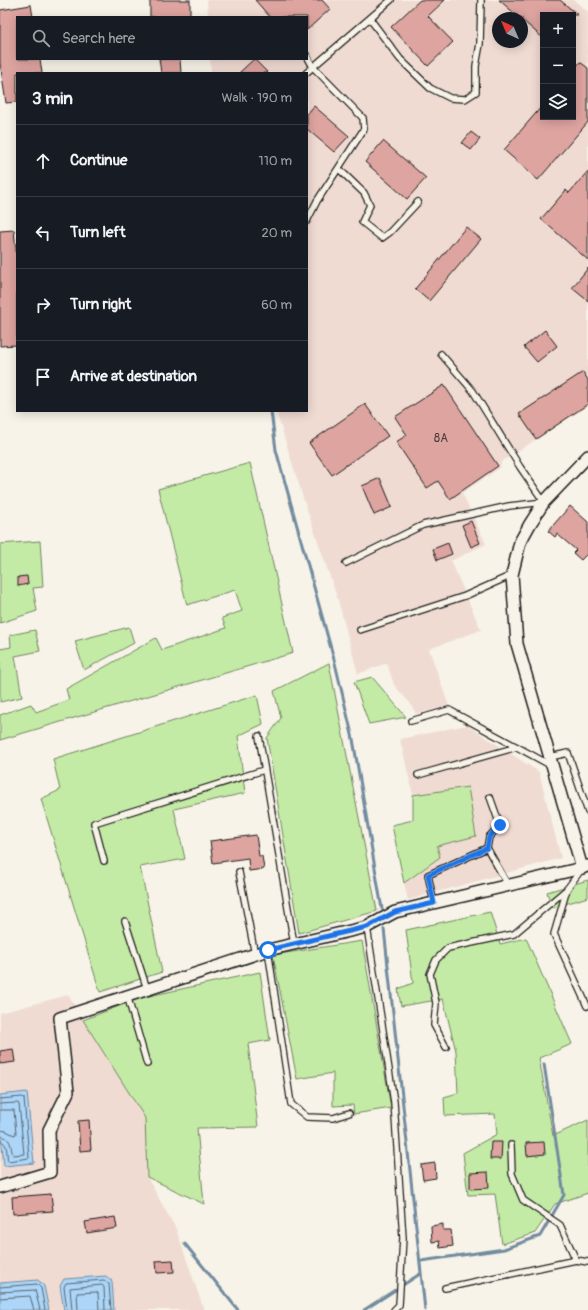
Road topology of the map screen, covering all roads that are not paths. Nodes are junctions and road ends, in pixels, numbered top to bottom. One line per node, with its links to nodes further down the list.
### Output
1 (391, 0): 3 (lane)
2 (481, 0): 3 (lane)
3 (370, 19): 5 (lane)
4 (308, 58): 5 (lane)
5 (313, 67): 6 (lane); 7 (lane)
6 (307, 72)
7 (338, 169): 8 (lane); 9 (lane)
8 (418, 202)
9 (308, 219)
10 (441, 354): 12 (lane)
11 (588, 456): 12 (street)
12 (544, 502): 13 (lane); 14 (street)
13 (346, 563)
14 (512, 575): 15 (lane); 19 (street)
15 (360, 630)
16 (411, 721): 18 (lane)
17 (259, 736): 20 (lane)
18 (517, 747): 19 (lane); 21 (lane)
19 (551, 762): 23 (lane); 26 (street)
20 (264, 770): 25 (lane); 33 (lane)
21 (418, 775)
22 (490, 797): 24 (lane)
23 (588, 812)
24 (487, 848): 28 (lane); 30 (lane)
25 (104, 861)
26 (585, 867): 28 (street); 29 (lane)
27 (239, 872): 35 (lane)
28 (508, 885): 30 (street)
29 (567, 889): 38 (lane); 39 (lane)
30 (434, 903): 32 (street)
31 (125, 921): 36 (lane)
32 (367, 927): 33 (street); 47 (lane)
33 (294, 944): 34 (street)
34 (268, 950): 35 (street); 41 (lane)
35 (255, 955): 36 (street)
36 (147, 989): 37 (street)
37 (127, 996): 40 (lane); 43 (street)
38 (587, 1006)
39 (446, 1047)
40 (147, 1064)
41 (349, 1114)
42 (511, 1145): 44 (lane)
43 (0, 1187)
44 (576, 1260): 45 (lane); 46 (lane)
45 (588, 1262)
46 (445, 1288)
47 (394, 1310)

